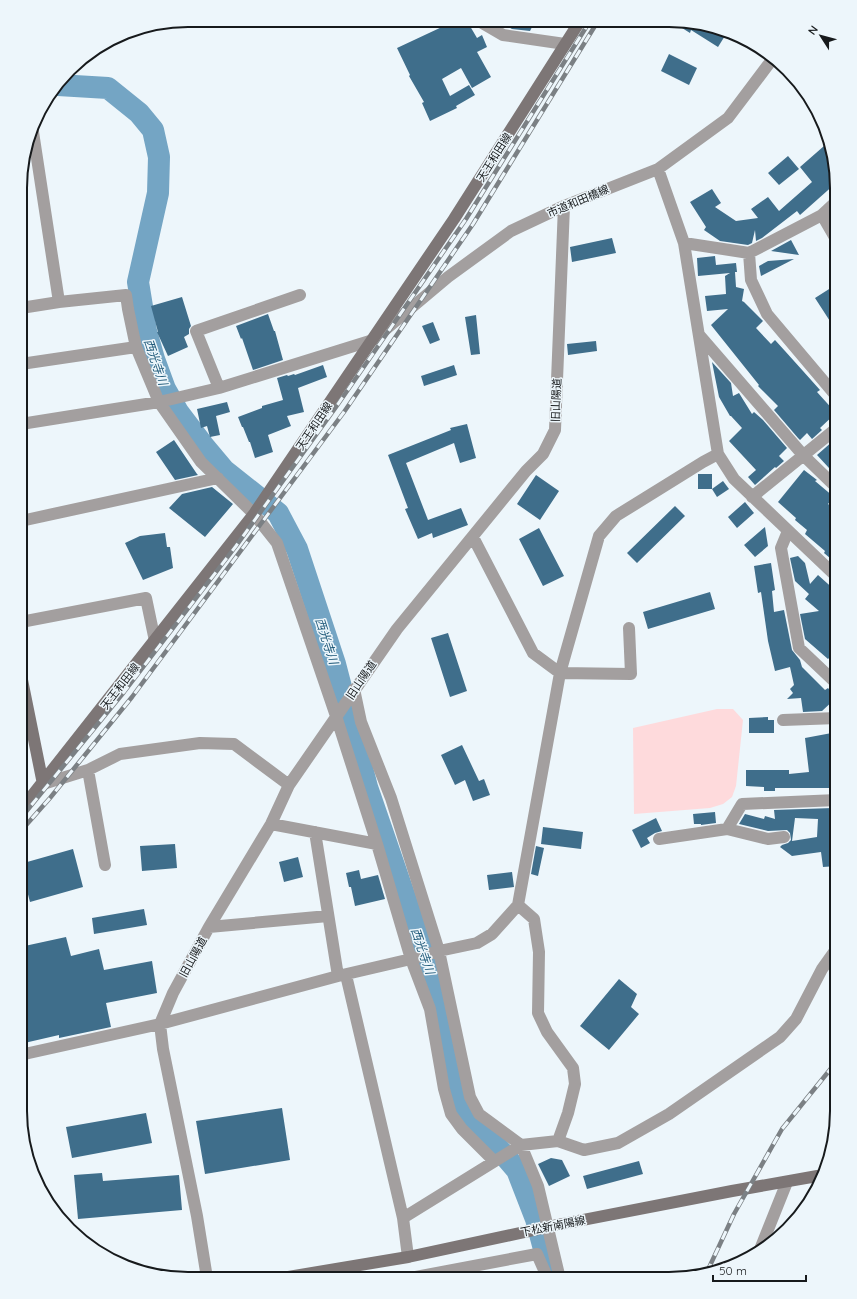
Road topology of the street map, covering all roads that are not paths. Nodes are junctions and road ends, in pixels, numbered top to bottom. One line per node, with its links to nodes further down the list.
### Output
1 (489, 27): 3 (street)
2 (576, 27): 3 (street, 天王和田線)
3 (565, 44): 17 (street, 天王和田線)
4 (770, 62): 6 (street, 市道和田橋線)
5 (34, 140): 14 (street)
6 (658, 169): 7 (street, 市道和田橋線); 11 (street)
7 (564, 206): 17 (street, 市道和田橋線); 33 (street, 旧山陽道)
8 (830, 208): 9 (street)
9 (822, 215): 10 (street); 12 (street)
10 (830, 229)
11 (684, 243): 12 (street); 16 (street)
12 (749, 253): 21 (street)
13 (300, 295): 20 (street)
14 (59, 302): 15 (street); 18 (street)
15 (27, 307)
16 (699, 336): 25 (street); 26 (street)
17 (373, 340): 20 (street); 30 (street, 天王和田線)
18 (136, 347): 19 (street); 22 (street)
19 (27, 363)
20 (219, 388): 22 (street)
21 (830, 390)
22 (159, 402): 23 (street); 27 (street)
23 (27, 423)
24 (830, 434): 26 (street)
25 (718, 454): 29 (street); 38 (street)
26 (803, 455): 28 (street); 29 (street)
27 (218, 478): 30 (street); 31 (street)
28 (830, 481)
29 (752, 497): 32 (street)
30 (254, 514): 37 (street, 天王和田線); 42 (street)
31 (27, 520)
32 (788, 531): 34 (street); 39 (street)
33 (473, 537): 38 (street); 40 (street, 旧山陽道)
34 (830, 570)
35 (27, 621): 37 (street)
36 (630, 628): 38 (street)
37 (155, 641): 46 (street, 天王和田線)
38 (560, 673): 57 (street)
39 (830, 677)
40 (354, 689): 42 (street, 旧山陽道); 60 (street)
41 (27, 705): 46 (street)
42 (336, 716): 47 (street, 旧山陽道); 55 (street)
43 (830, 718): 44 (street)
44 (783, 720)
45 (88, 770): 46 (street); 47 (street); 56 (street)
46 (43, 784): 49 (street, 天王和田線)
47 (289, 785): 50 (street, 旧山陽道)
48 (830, 800): 51 (street)
49 (27, 803)
50 (271, 824): 52 (street); 59 (street, 旧山陽道)
51 (727, 828): 53 (street); 54 (street)
52 (315, 832): 55 (street); 58 (street)
53 (784, 837)
54 (660, 840)
55 (377, 844): 62 (street)
56 (105, 864)
57 (518, 905): 60 (street); 66 (street)
58 (328, 916): 59 (street); 63 (street)
59 (210, 926): 64 (street, 旧山陽道)
60 (439, 951): 62 (street); 67 (street)
61 (830, 958): 66 (street)
62 (411, 959): 63 (street); 68 (street)
63 (342, 975): 64 (street); 71 (street)
64 (160, 1024): 65 (street); 74 (street)
65 (27, 1053)
66 (558, 1141): 67 (street)
67 (521, 1145): 68 (street); 78 (street)
68 (494, 1161): 71 (street)
69 (816, 1176): 70 (street, 下松新南陽線)
70 (787, 1182): 72 (street); 73 (street, 下松新南陽線)
71 (403, 1218): 73 (street)
72 (763, 1242)
73 (408, 1256): 75 (street, 下松新南陽線)
74 (206, 1272)
75 (316, 1272)
76 (442, 1272): 77 (street)
77 (545, 1272)
78 (558, 1272)

